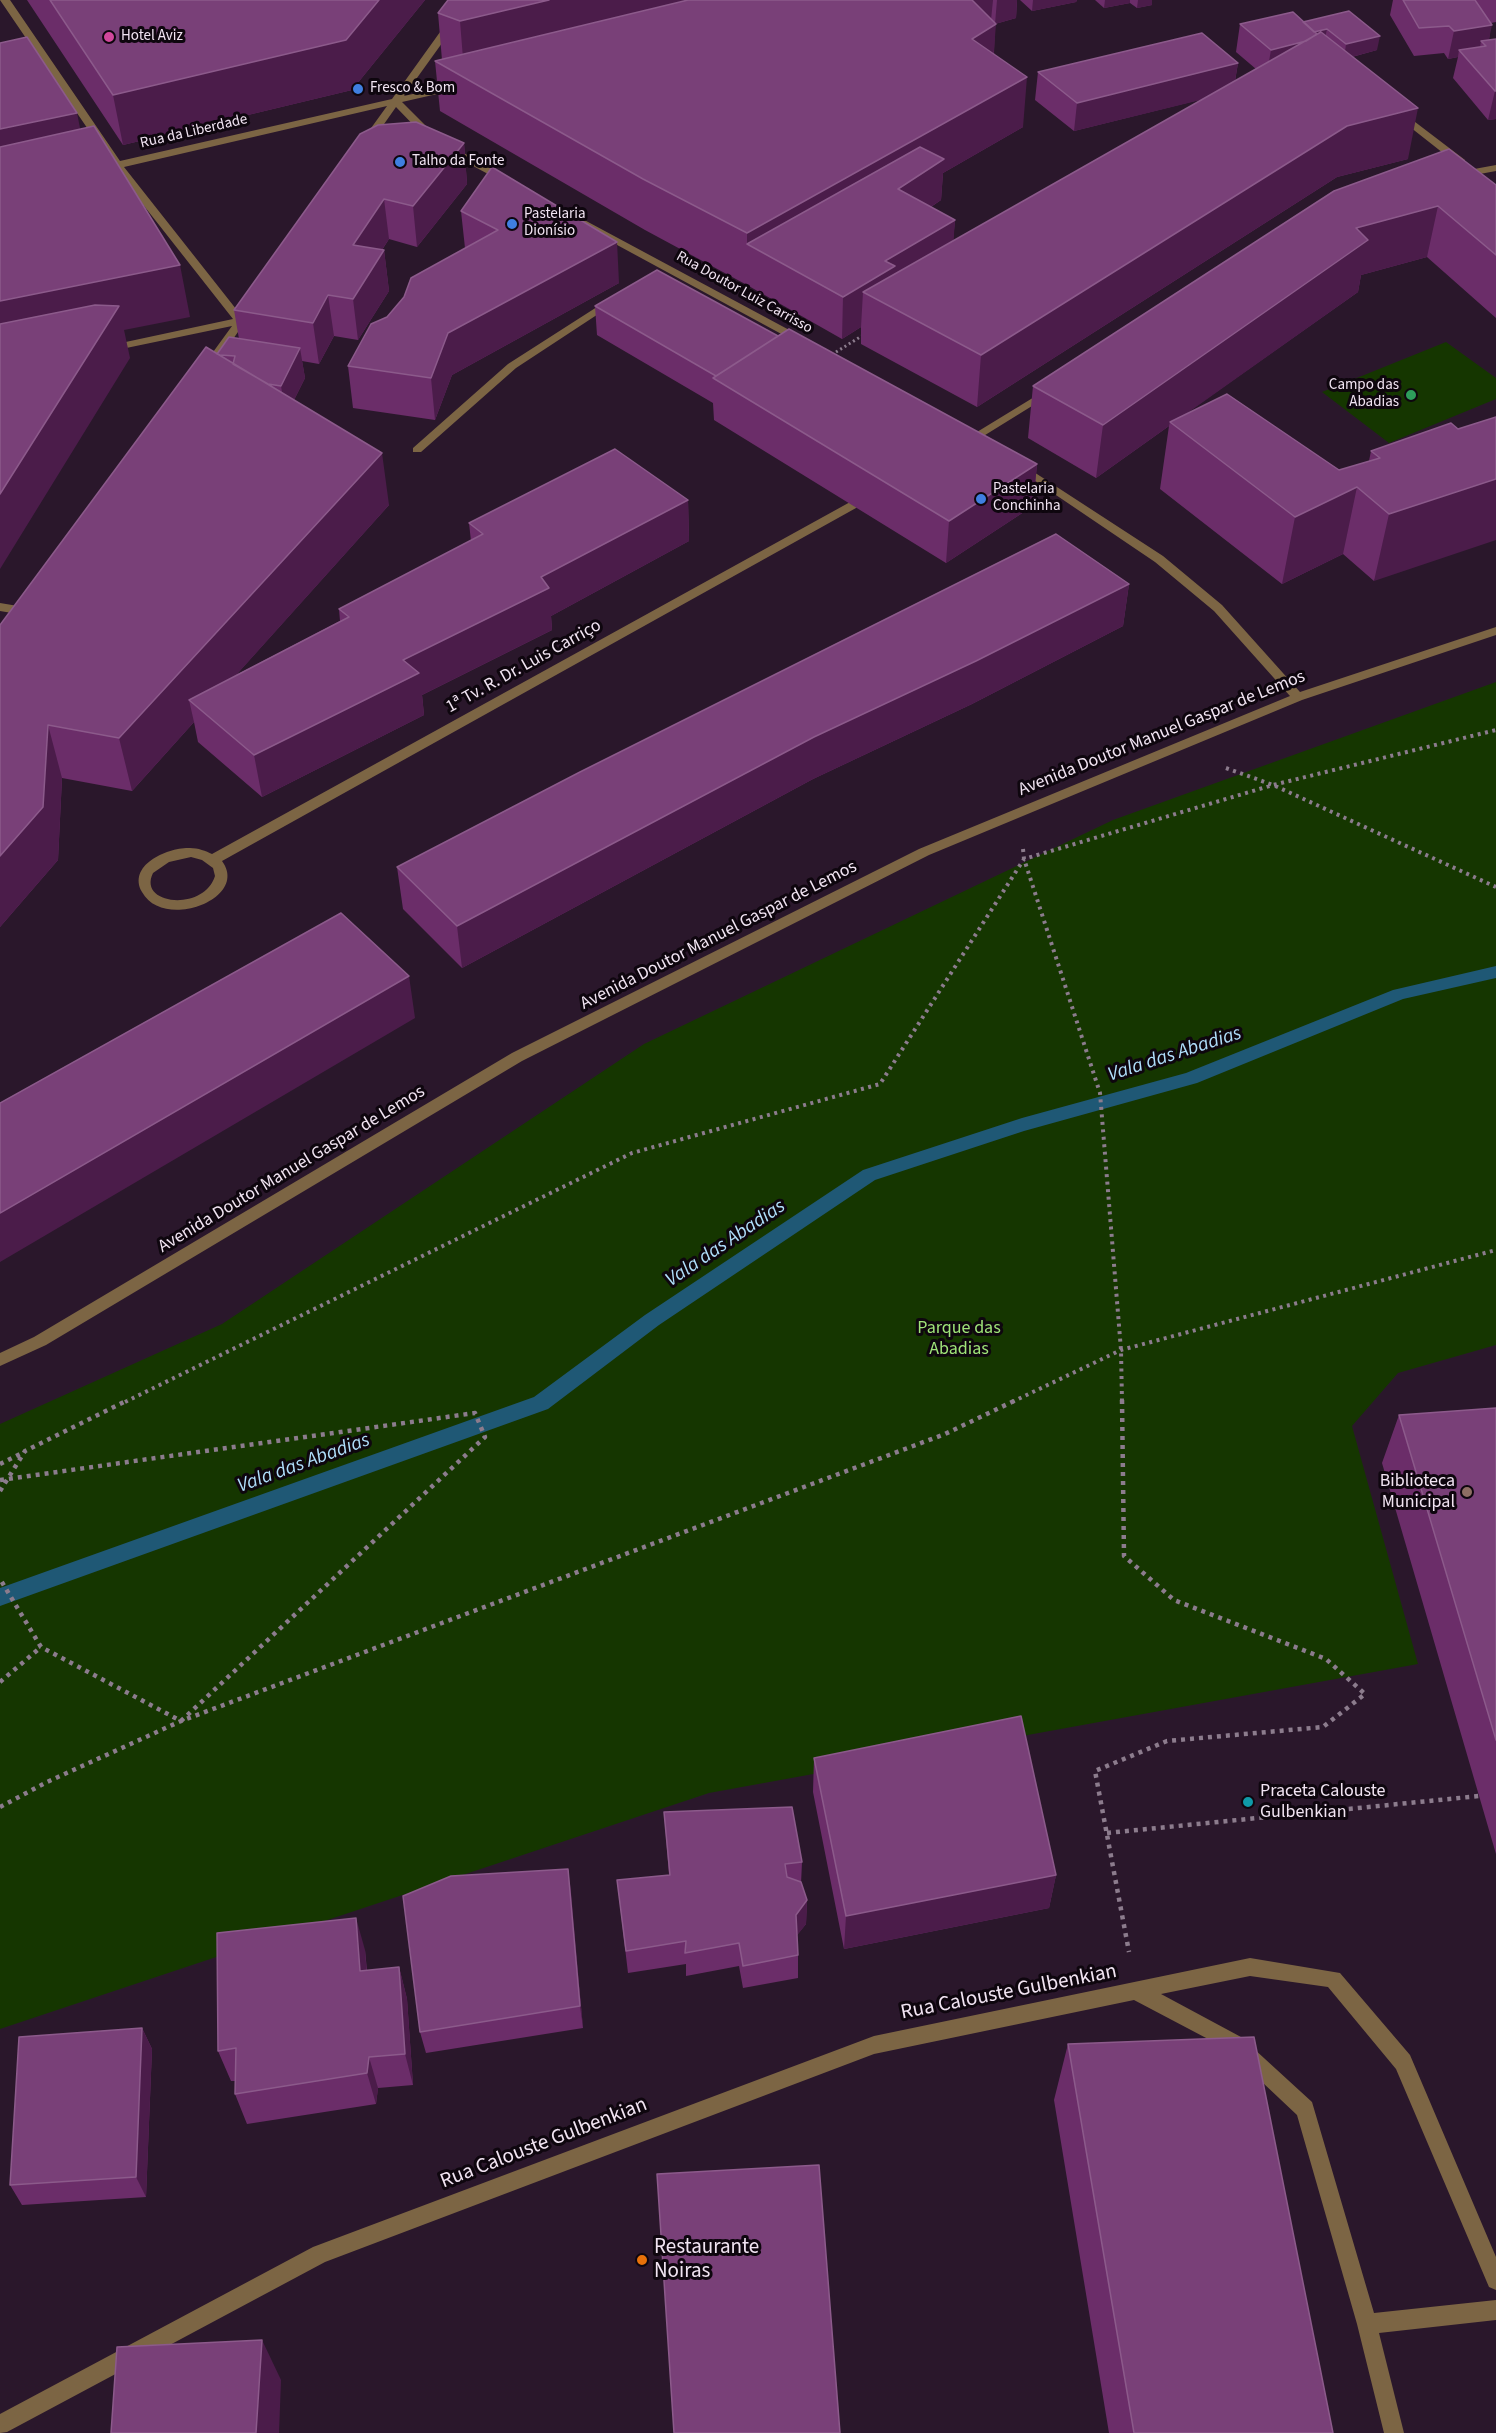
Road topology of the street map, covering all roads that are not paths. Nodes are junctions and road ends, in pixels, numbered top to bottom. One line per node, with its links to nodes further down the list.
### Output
1 (5, 0): 7 (street)
2 (468, 0): 4 (street)
3 (469, 84): 4 (street, Rua da Liberdade)
4 (395, 101): 6 (street); 7 (street, Rua da Liberdade); 13 (street)
5 (1392, 108): 10 (street)
6 (361, 149)
7 (117, 165): 9 (street, Rua da Liberdade); 17 (street)
8 (1496, 168): 10 (street)
9 (94, 170)
10 (1472, 171): 11 (street); 12 (street)
11 (1449, 178)
12 (1488, 183)
13 (513, 184)
14 (563, 211): 19 (street, Rua Doutor Luiz Carrisso)
15 (616, 297): 22 (street)
16 (254, 302): 17 (street)
17 (240, 321): 18 (street); 20 (street)
18 (92, 352)
19 (830, 356)
20 (199, 379)
21 (1057, 386): 23 (street)
22 (417, 450)
23 (950, 451)
24 (1015, 462): 29 (street)
25 (852, 505): 30 (street, 1ª Tv. R. Dr. Luis Carriço)
26 (0, 607): 27 (street)
27 (35, 612)
28 (1496, 631): 29 (street, Avenida Doutor Manuel Gaspar de Lemos)
29 (1298, 696): 31 (street, Avenida Doutor Manuel Gaspar de Lemos)
30 (214, 859): 30 (street)
31 (0, 1360)
32 (1136, 1991): 33 (street, Rua Calouste Gulbenkian); 35 (street, Rua Calouste Gulbenkian); 36 (street, Rua Calouste Gulbenkian)
33 (1496, 2280)
34 (1496, 2310): 35 (street)
35 (1367, 2324): 37 (street, Rua Calouste Gulbenkian)
36 (0, 2425)
37 (1394, 2433)

